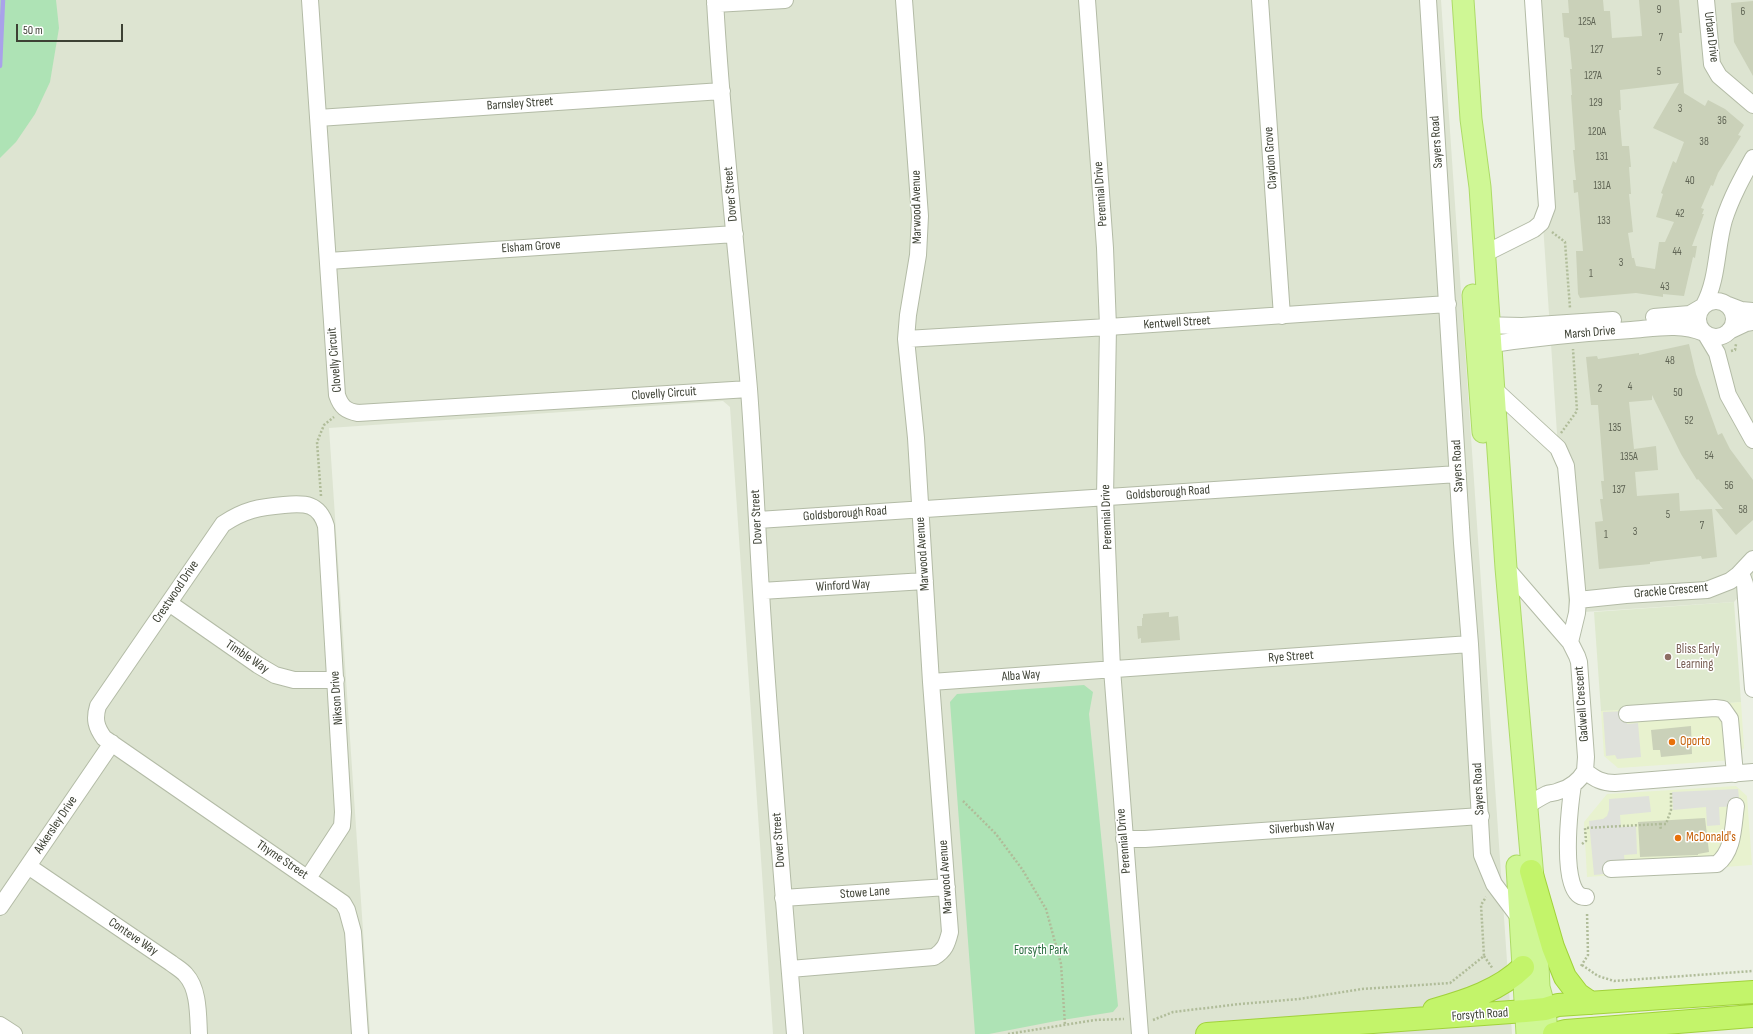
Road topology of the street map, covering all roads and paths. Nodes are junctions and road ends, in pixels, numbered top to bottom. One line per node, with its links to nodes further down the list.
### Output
1 (310, 0): 13 (street, Clovelly Circuit)
2 (785, 0): 10 (street)
3 (904, 0): 30 (street, Marwood Avenue)
4 (1088, 0): 26 (street, Perennial Drive)
5 (1260, 0): 24 (street, Claydon Grove)
6 (1428, 0): 20 (street, Sayers Road)
7 (1463, 0): 14 (main road, Sayers Road)
8 (1534, 0): 17 (street)
9 (1706, 0): 12 (street, Urban Drive)
10 (715, 2): 11 (street, Dover Street)
11 (722, 91): 13 (street, Barnsley Street); 16 (street, Dover Street)
12 (1753, 105)
13 (318, 118): 18 (street, Clovelly Circuit)
14 (1471, 119): 17 (main road, Sayers Road); 29 (main road, Sayers Road)
15 (1753, 158): 19 (street)
16 (734, 234): 18 (street, Elsham Grove); 32 (street, Dover Street)
17 (1484, 254): 29 (main road, Sayers Road)
18 (328, 261): 34 (street, Clovelly Circuit)
19 (1715, 270): 21 (street); 22 (street)
20 (1448, 304): 24 (street, Kentwell Street); 36 (street, Sayers Road)
21 (1727, 304): 22 (street); 23 (street); 27 (street)
22 (1703, 306): 28 (street); 29 (street, Marsh Drive)
23 (1753, 311)
24 (1282, 316): 26 (street, Kentwell Street)
25 (1753, 322): 27 (street)
26 (1108, 327): 30 (street, Kentwell Street); 37 (street, Perennial Drive)
27 (1729, 332): 28 (street); 31 (street)
28 (1704, 333): 29 (street, Marsh Drive); 31 (street)
29 (1483, 335): 33 (main road, Sayers Road); 78 (main road, Sayers Road)
30 (906, 339): 39 (street, Marwood Avenue)
31 (1721, 368): 35 (street)
32 (749, 389): 34 (street, Clovelly Circuit); 40 (street, Dover Street)
33 (1494, 389): 42 (main road, Sayers Road); 46 (street)
34 (344, 409): 38 (path)
35 (1753, 440)
36 (1458, 474): 37 (street, Goldsborough Road); 49 (street, Sayers Road)
37 (1105, 497): 39 (street, Goldsborough Road); 50 (street, Perennial Drive)
38 (319, 504): 47 (street, Crestwood Drive); 51 (street, Nikson Drive)
39 (919, 509): 40 (street, Goldsborough Road); 44 (street, Marwood Avenue)
40 (758, 520): 45 (street, Dover Street)
41 (1753, 559): 43 (street, Grackle Crescent)
42 (1506, 568): 48 (street, Gadwell Crescent); 63 (main road, Sayers Road)
43 (1741, 573): 46 (street, Grackle Crescent); 53 (street)
44 (925, 581): 45 (street, Winford Way); 52 (street, Marwood Avenue)
45 (761, 591): 76 (street, Dover Street)
46 (1578, 600): 48 (street)
47 (169, 603): 51 (street, Timble Way); 55 (street, Crestwood Drive)
48 (1570, 642): 56 (street, Gadwell Crescent)
49 (1470, 644): 50 (street, Rye Street); 64 (street, Sayers Road)
50 (1112, 669): 52 (street, Alba Way); 67 (street, Perennial Drive)
51 (336, 680): 72 (street, Nikson Drive)
52 (931, 682): 74 (street, Marwood Avenue)
53 (1753, 689)
54 (1627, 714): 58 (street)
55 (112, 743): 69 (street, Akkersley Drive); 72 (street, Thyme Street)
56 (1586, 771): 58 (street); 59 (street)
57 (1753, 772): 58 (street)
58 (1735, 774)
59 (1573, 785): 63 (street); 75 (street)
60 (1671, 789): 65 (path)
61 (963, 801): 89 (path)
62 (1732, 806): 70 (street)
63 (1525, 808): 71 (main road, Sayers Road)
64 (1481, 816): 67 (street, Silverbush Way); 73 (street, Sayers Road)
65 (1660, 824): 66 (path); 68 (path)
66 (1661, 830)
67 (1124, 839): 90 (street, Perennial Drive)
68 (1582, 844)
69 (28, 866): 77 (street, Akkersley Drive); 93 (street, Conteve Way)
70 (1611, 869)
71 (1531, 871): 81 (highway); 85 (main road, Sayers Road)
72 (308, 878): 94 (street, Thyme Street)
73 (1494, 884): 78 (street, Sayers Road); 90 (path)
74 (948, 887): 76 (street, Stowe Lane); 80 (street, Marwood Avenue)
75 (1586, 897): 81 (path)
76 (783, 898): 80 (street, Dover Street)
77 (0, 907)
78 (1521, 920): 79 (main road, Sayers Road)
79 (1523, 967): 85 (main road, Sayers Road); 87 (highway)
80 (790, 969): 95 (street, Dover Street)
81 (1573, 971): 82 (path); 84 (highway)
82 (1753, 971)
83 (1749, 990): 84 (highway, Forsyth Road)
84 (1592, 1003): 85 (highway, Forsyth Road)
85 (1535, 1010): 87 (highway, Forsyth Road); 98 (main road, Sayers Road); 99 (main road, Sayers Road)
86 (1753, 1016): 91 (highway)
87 (1397, 1021): 97 (highway, Forsyth Road)
88 (0, 1024): 92 (street)
89 (1065, 1025): 90 (path); 96 (path)
90 (1140, 1027)
91 (1651, 1029): 100 (highway)
92 (14, 1034)
93 (199, 1034)
94 (360, 1034)
95 (795, 1034)
96 (1008, 1034)
97 (1207, 1034)
98 (1527, 1034)
99 (1547, 1034)
100 (1554, 1034)

